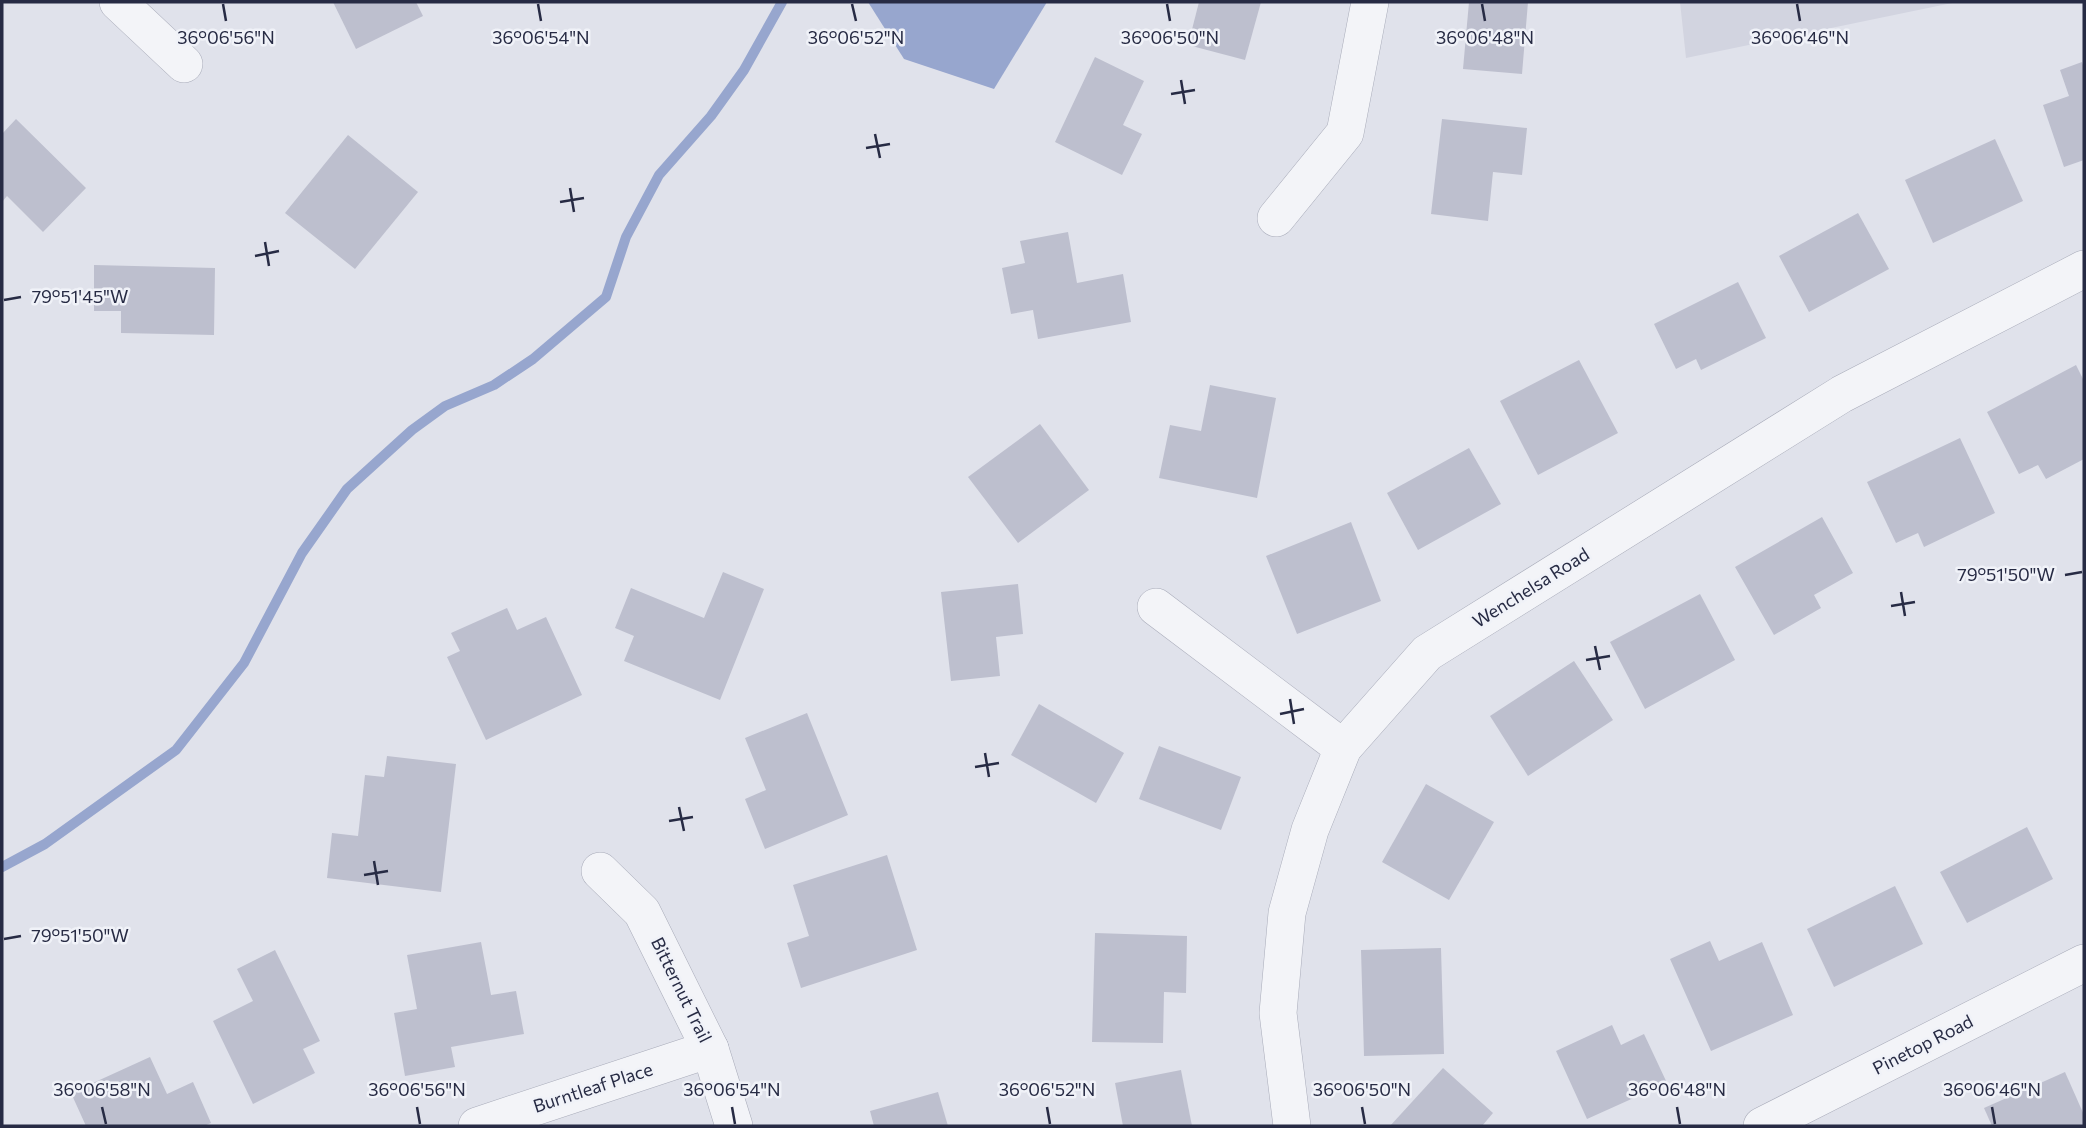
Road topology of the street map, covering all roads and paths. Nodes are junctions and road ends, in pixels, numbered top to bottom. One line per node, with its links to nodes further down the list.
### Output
1 (118, 2): 3 (street)
2 (1370, 2): 4 (street)
3 (184, 64)
4 (1276, 218)
5 (2084, 269): 7 (street, Wenchelsa Road)
6 (1156, 607): 7 (street)
7 (1343, 748): 13 (street, Wenchelsa Road)
8 (600, 871): 10 (street, Bitternut Trail)
9 (2084, 963): 14 (street, Pinetop Road)
10 (710, 1049): 11 (street, Burntleaf Place); 12 (street, Bitternut Trail)
11 (477, 1126)
12 (734, 1126)
13 (1292, 1126)
14 (1762, 1126)

